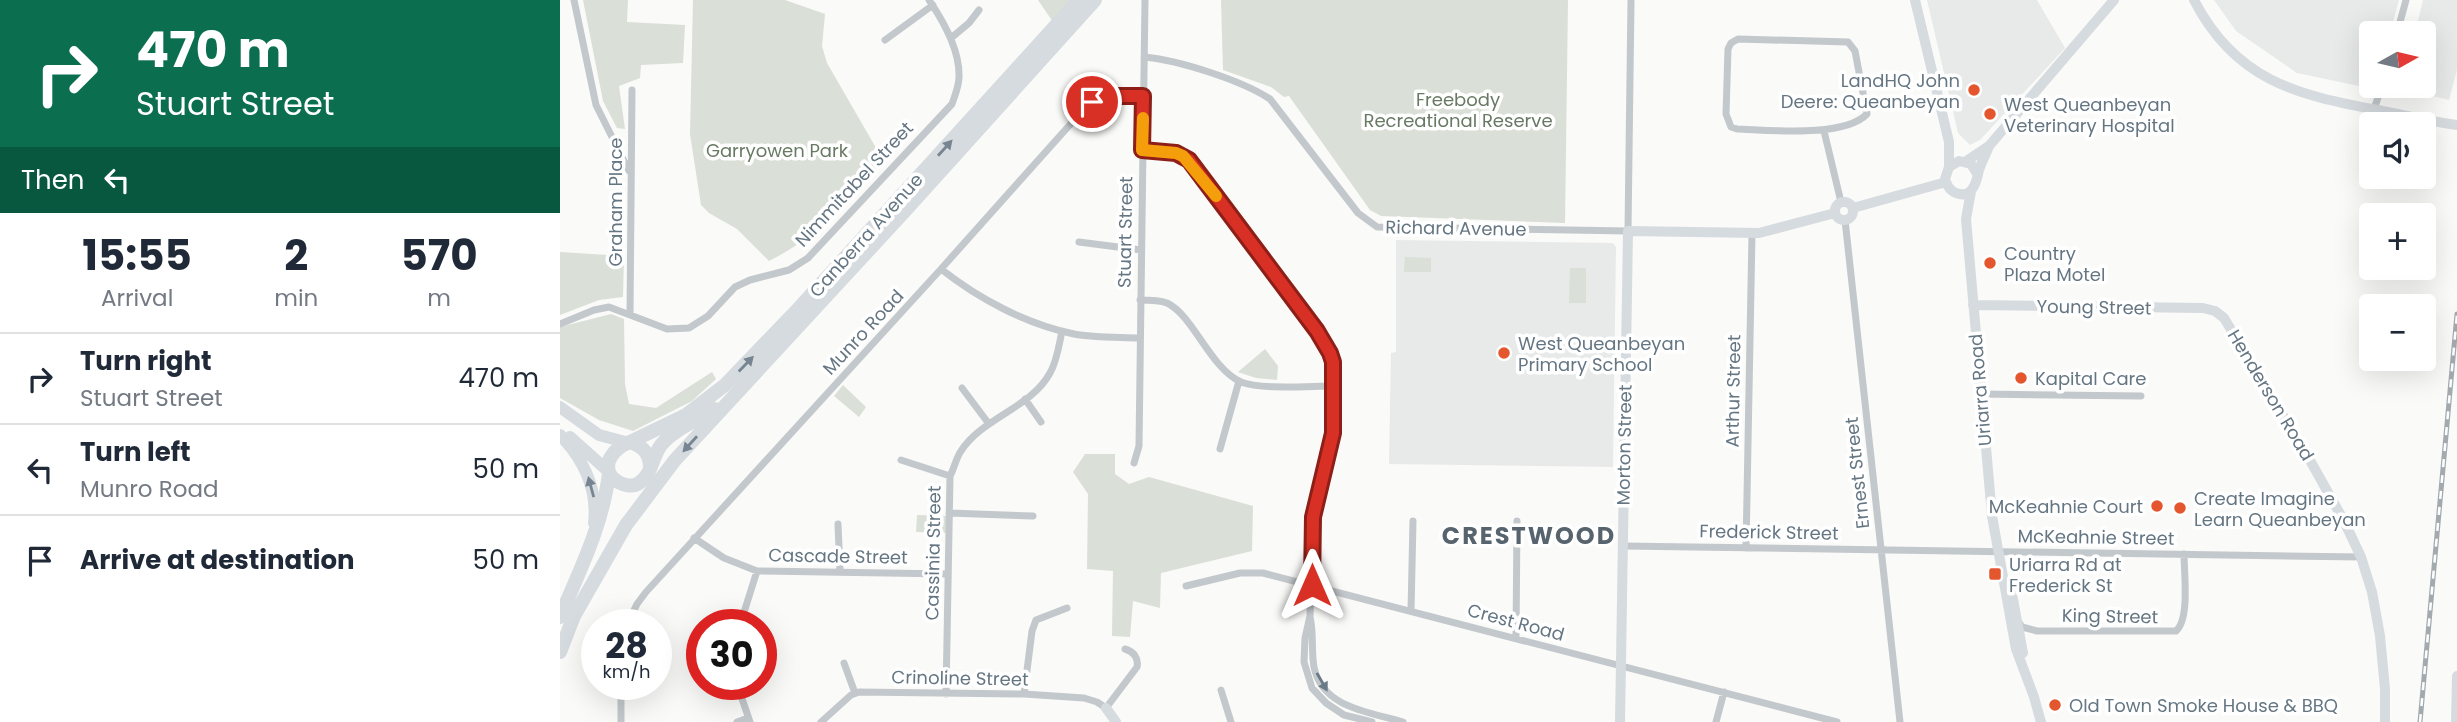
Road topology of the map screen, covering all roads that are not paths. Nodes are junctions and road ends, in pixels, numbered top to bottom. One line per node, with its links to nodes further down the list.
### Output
1 (574, 0): 23 (street)
2 (1079, 0): 65 (highway, Canberra Avenue, one-way to 2)
3 (1095, 0): 56 (highway, Canberra Avenue)
4 (1145, 0): 17 (street, Stuart Street)
5 (1631, 0): 41 (street, Morton Street)
6 (1915, 0): 26 (street)
7 (2105, 0): 14 (street)
8 (2114, 0): 14 (street)
9 (2194, 0): 21 (street)
10 (2406, 0): 13 (street)
11 (931, 3): 15 (street, Nimmitabel Street); 16 (street)
12 (979, 10): 15 (street)
13 (2400, 21)
14 (2096, 23): 27 (street)
15 (951, 38): 49 (street, Nimmitabel Street)
16 (885, 40)
17 (1144, 57): 19 (street, Stuart Street); 41 (street, Richard Avenue)
18 (632, 90): 25 (street, Graham Place)
19 (1143, 96): 28 (street, Stuart Street); 45 (street, Munro Road)
20 (2378, 98): 21 (street)
21 (2374, 109): 22 (street)
22 (2457, 125)
23 (611, 131): 25 (street); 32 (street)
24 (1824, 131): 24 (street); 36 (street)
25 (632, 140): 32 (street, Graham Place)
26 (1948, 142): 29 (street); 30 (street)
27 (1989, 146): 29 (street); 31 (street)
28 (1142, 150): 44 (street, Stuart Street); 54 (street)
29 (1964, 161): 30 (street); 31 (street)
30 (1949, 167): 33 (street)
31 (1978, 175): 34 (street)
32 (631, 181): 49 (street, Graham Place)
33 (1946, 182): 35 (street); 37 (street)
34 (1971, 191): 35 (street); 39 (street, Uriarra Road)
35 (1956, 193): 39 (street, Uriarra Road)
36 (1841, 202): 37 (street); 38 (street)
37 (1853, 208): 40 (street)
38 (1835, 213): 40 (street); 42 (street, Richard Avenue)
39 (1966, 219): 47 (street, Uriarra Road)
40 (1845, 220): 81 (street, Ernest Street)
41 (1628, 231): 42 (street, Richard Avenue); 78 (street, Morton Street)
42 (1752, 234): 80 (street, Arthur Street)
43 (1079, 242): 44 (street)
44 (1141, 250): 46 (street, Stuart Street)
45 (942, 270): 51 (street); 77 (street, Munro Road)
46 (1140, 300): 52 (street, Stuart Street); 53 (street)
47 (1973, 305): 48 (street, Young Street); 57 (street, Uriarra Road)
48 (2215, 311): 84 (street, Henderson Road)
49 (630, 314): 50 (street, Nimmitabel Street)
50 (560, 324)
51 (1062, 331): 52 (street); 59 (street, Cassinia Street)
52 (1140, 338): 68 (street, Stuart Street)
53 (1239, 381): 54 (street); 66 (street)
54 (1334, 386): 88 (street)
55 (962, 388): 62 (street)
56 (737, 394): 70 (highway, Canberra Avenue); 94 (highway, Canberra Avenue, one-way to 94)
57 (1980, 394): 58 (street); 83 (street, Uriarra Road)
58 (2141, 396)
59 (1025, 399): 61 (street); 62 (street, Cassinia Street)
60 (560, 407): 65 (main road)
61 (1041, 422)
62 (989, 424): 71 (street, Cassinia Street)
63 (560, 428): 69 (main road)
64 (560, 435): 79 (main road, one-way to 64)
65 (629, 443): 69 (highway); 70 (highway)
66 (1220, 449)
67 (901, 460): 71 (street)
68 (1134, 463)
69 (609, 472): 70 (highway); 79 (highway, Canberra Avenue)
70 (648, 472): 94 (highway, Canberra Avenue)
71 (950, 477): 72 (street, Cassinia Street)
72 (948, 513): 73 (street); 87 (street, Cassinia Street)
73 (1033, 516)
74 (1413, 521): 93 (street)
75 (1517, 521): 98 (street)
76 (838, 524): 86 (street)
77 (694, 538): 85 (street, Cascade Street); 91 (street, Munro Road)
78 (1623, 546): 80 (street, Frederick Street); 103 (street, Morton Street)
79 (589, 547): 94 (highway, Canberra Avenue)
80 (1746, 548): 81 (street, Frederick Street)
81 (1881, 550): 83 (street, Frederick Street); 126 (street, Ernest Street)
82 (2184, 554): 83 (street, McKeahnie Street); 84 (street, McKeahnie Street); 97 (street, King Street)
83 (2001, 556): 96 (street, Uriarra Road); 104 (street, Uriarra Road)
84 (2361, 557): 129 (street, Henderson Road)
85 (757, 571): 86 (street, Cascade Street); 92 (street)
86 (840, 571): 87 (street, Cascade Street)
87 (948, 574): 109 (street, Cassinia Street)
88 (1312, 585): 89 (street, Crest Road); 93 (street, Crest Road); 95 (street)
89 (1186, 586)
90 (1067, 608): 110 (street)
91 (635, 609)
92 (745, 609)
93 (1411, 611): 98 (street, Crest Road)
94 (567, 616): 101 (highway, Canberra Avenue)
95 (1310, 616): 121 (street); 122 (street, one-way to 122)
96 (2018, 621): 97 (street, King Street); 99 (street, Uriarra Road)
97 (2037, 631): 99 (street, King Street)
98 (1516, 638): 103 (street, Crest Road)
99 (2022, 646): 104 (street, Uriarra Road)
100 (1125, 649): 114 (street)
101 (560, 652)
102 (844, 663): 108 (street)
103 (1621, 666): 107 (street, Crest Road); 123 (street, Morton Street)
104 (2026, 674): 111 (street, Uriarra Road)
105 (2457, 676): 130 (street)
106 (1221, 690): 120 (street)
107 (1724, 692): 124 (street); 125 (street, Crest Road)
108 (855, 693): 109 (street, Crinoline Street); 118 (street)
109 (946, 694): 110 (street, Crinoline Street)
110 (1024, 694): 114 (street, Crinoline Street)
111 (2034, 697): 127 (street, Uriarra Road); 128 (street, Uriarra Road)
112 (621, 700): 116 (street)
113 (742, 700): 115 (street)
114 (1106, 708): 119 (street)
115 (749, 720): 117 (street)
116 (621, 722)
117 (737, 722)
118 (821, 722)
119 (1116, 722)
120 (1231, 722)
121 (1372, 722)
122 (1403, 722)
123 (1620, 722)
124 (1716, 722)
125 (1838, 722)
126 (1900, 722)
127 (2041, 722)
128 (2047, 722)
129 (2385, 722)
130 (2456, 722)

